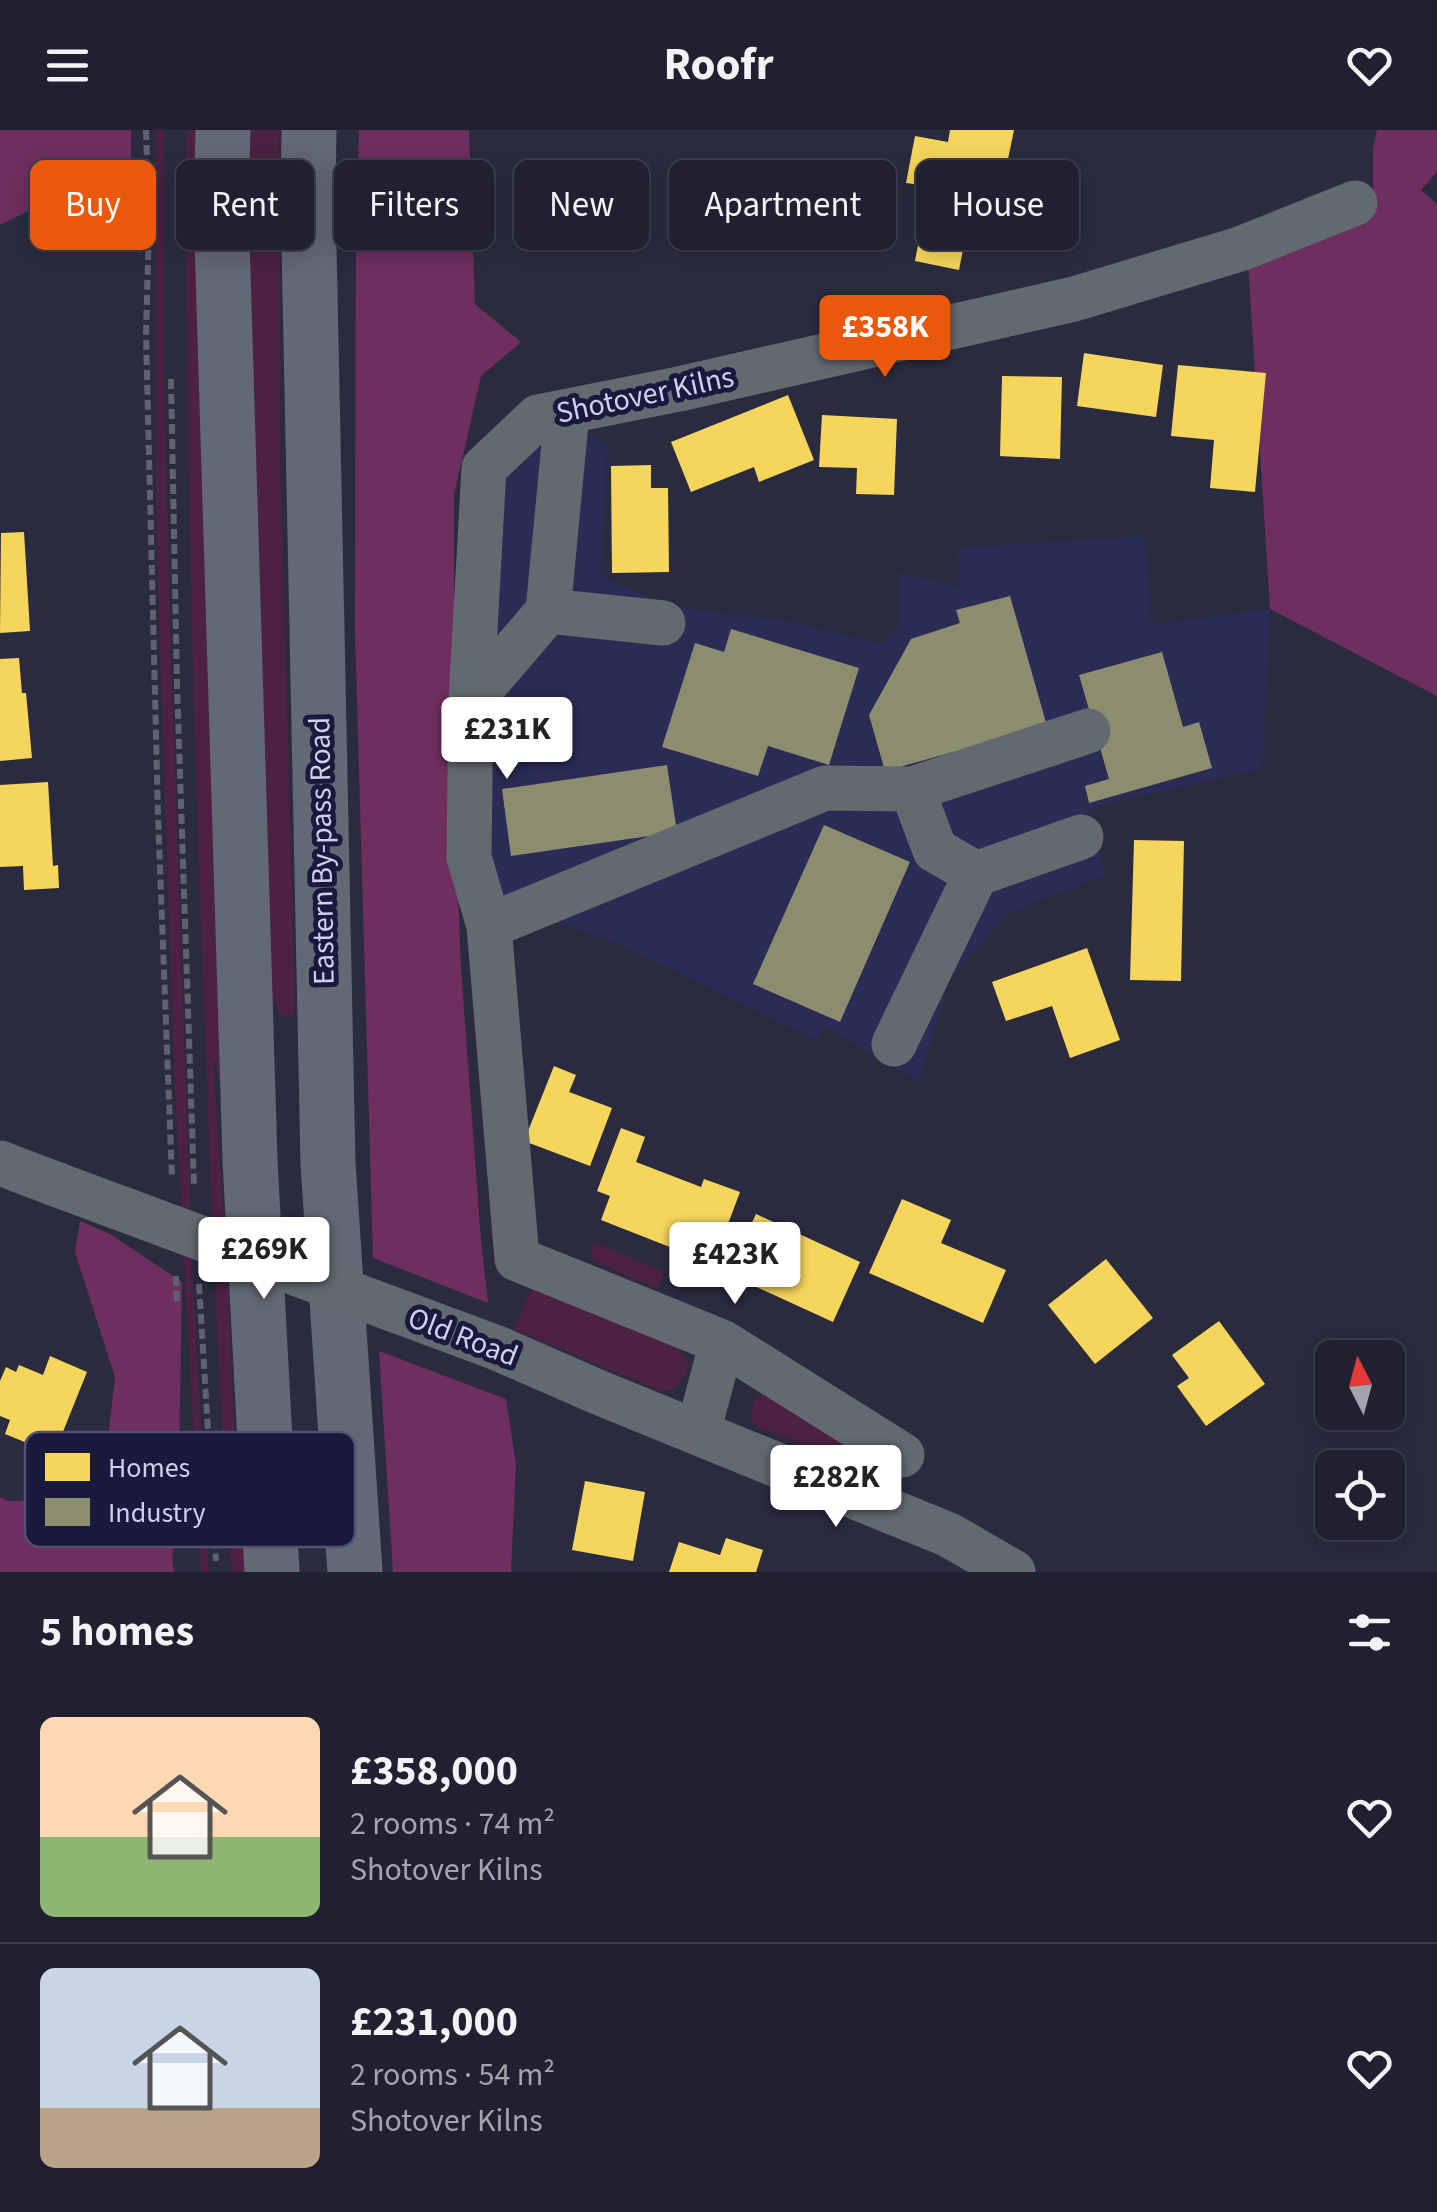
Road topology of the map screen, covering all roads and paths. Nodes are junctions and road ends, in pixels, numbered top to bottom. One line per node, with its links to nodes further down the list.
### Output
1 (146, 130): 17 (path)
2 (223, 130): 24 (highway)
3 (309, 130): 25 (highway, Eastern By-pass Road)
4 (1355, 203): 6 (street, Shotover Kilns)
5 (171, 374): 18 (path)
6 (566, 413): 7 (street); 9 (street, Shotover Kilns)
7 (548, 611): 8 (street); 9 (street)
8 (663, 624)
9 (471, 701): 14 (street, Shotover Kilns)
10 (1088, 732): 11 (street)
11 (912, 790): 13 (street); 14 (street)
12 (1082, 838): 13 (street)
13 (976, 874): 15 (street)
14 (489, 926): 22 (street, Shotover Kilns)
15 (894, 1044)
16 (0, 1164): 26 (street, Old Road, bridge)
17 (173, 1192)
18 (194, 1198)
19 (176, 1267): 21 (path)
20 (198, 1274): 23 (path)
21 (177, 1304)
22 (722, 1342): 26 (street); 27 (street)
23 (208, 1432)
24 (265, 1432)
25 (346, 1432)
26 (698, 1432): 34 (street, Old Road)
27 (902, 1455)
28 (215, 1547): 31 (path)
29 (271, 1547): 32 (highway)
30 (353, 1547): 33 (highway, Eastern By-pass Road)
31 (217, 1572)
32 (272, 1572)
33 (355, 1572)
34 (1013, 1572)

